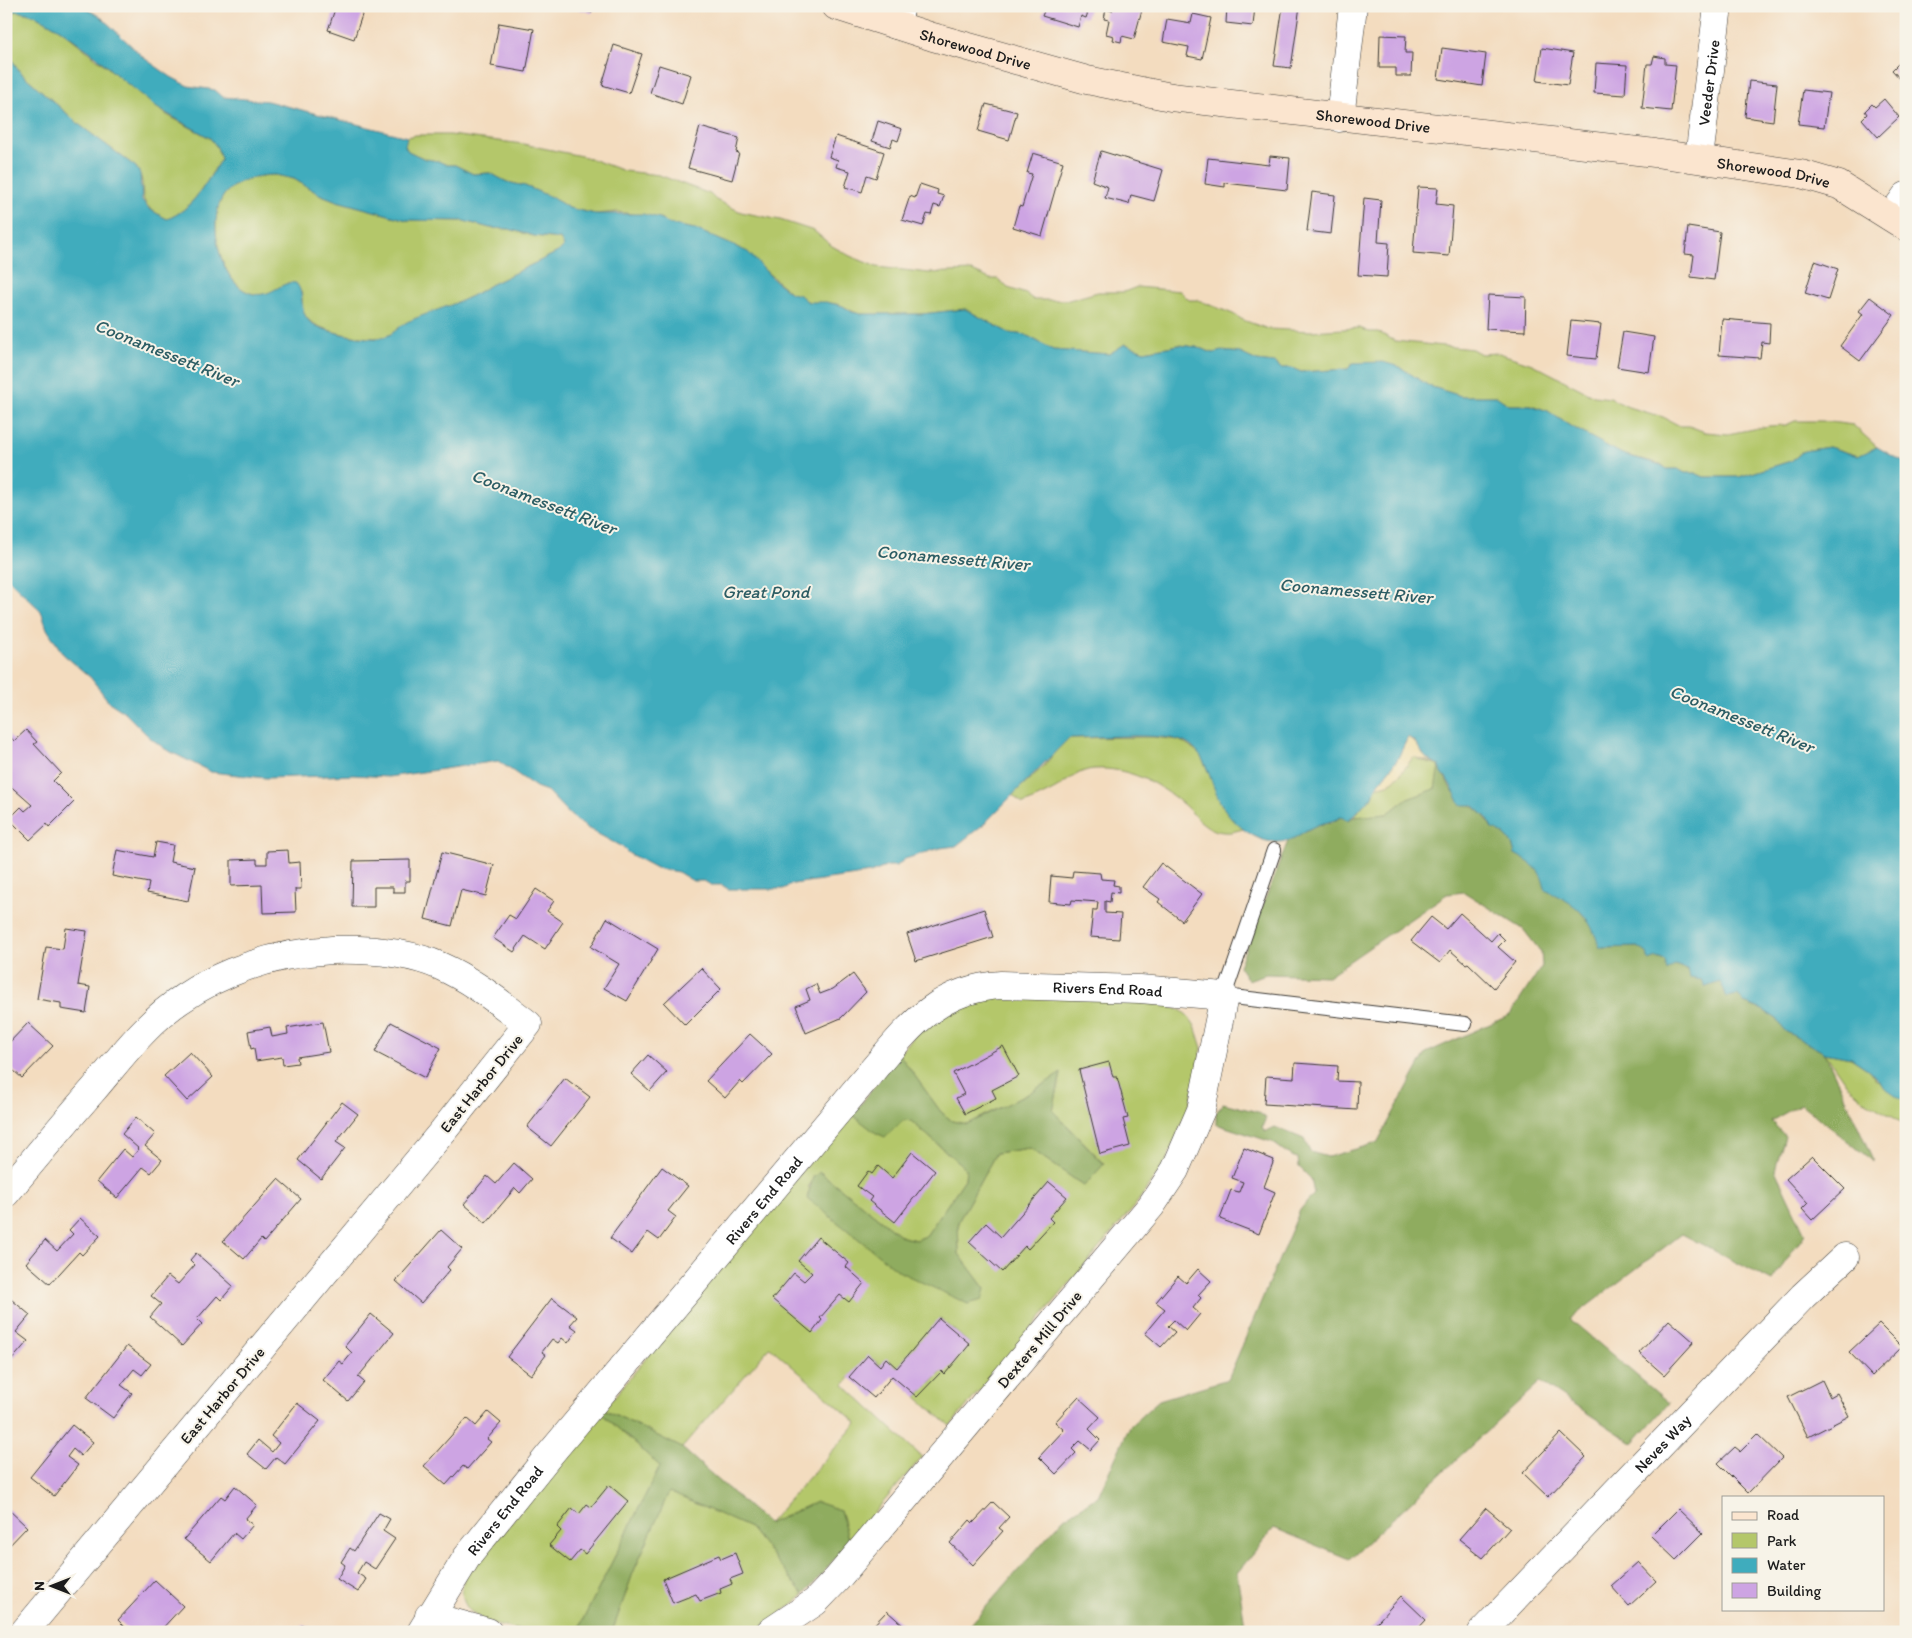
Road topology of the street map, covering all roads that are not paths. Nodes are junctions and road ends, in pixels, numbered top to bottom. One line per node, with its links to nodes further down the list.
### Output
1 (836, 6): 4 (street, Shorewood Drive)
2 (1353, 6): 5 (street)
3 (1718, 6): 6 (street, Veeder Drive)
4 (899, 16): 5 (street, Shorewood Drive)
5 (1340, 118): 6 (street, Shorewood Drive)
6 (1699, 158): 7 (street, Shorewood Drive)
7 (1901, 214)
8 (1274, 850): 9 (lane)
9 (1224, 996): 10 (lane); 13 (street, Rivers End Road); 16 (street, Dexters Mill Drive)
10 (1465, 1024)
11 (6, 1193): 14 (street, East Harbor Drive)
12 (1845, 1257): 17 (street, Neves Way)
13 (425, 1624): 15 (street)
14 (24, 1632)
15 (488, 1632)
16 (770, 1632)
17 (1482, 1632)

